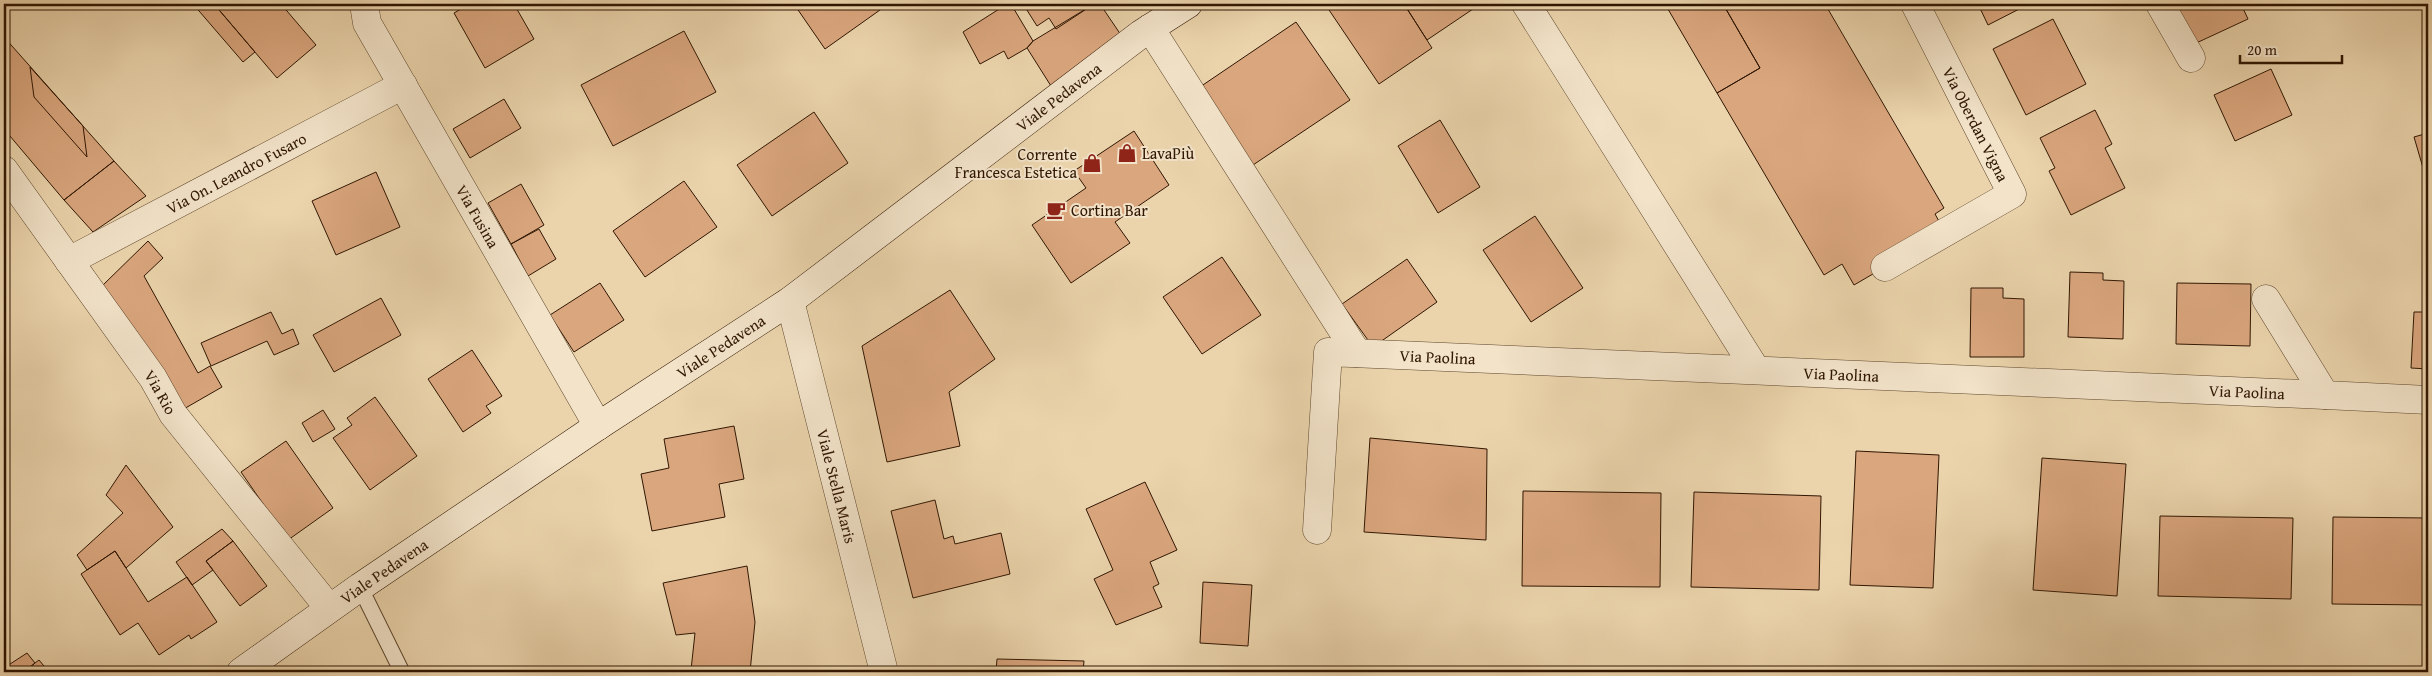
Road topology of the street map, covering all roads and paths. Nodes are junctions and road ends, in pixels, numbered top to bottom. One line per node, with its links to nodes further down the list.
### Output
1 (364, 4): 8 (street, Via Fusina)
2 (1188, 4): 6 (street, Viale Pedavena)
3 (1915, 4): 11 (street, Via Oberdan Vigna)
4 (2160, 4): 7 (street)
5 (1528, 8): 15 (street)
6 (1150, 28): 13 (street, Viale Pedavena); 14 (street)
7 (2191, 58)
8 (403, 85): 10 (street, Via On. Leandro Fusaro); 18 (street, Via Fusina)
9 (4, 170): 10 (street, Via Rio)
10 (69, 261): 21 (street, Via Rio)
11 (1885, 267)
12 (2266, 299): 16 (street)
13 (790, 301): 18 (street, Viale Pedavena); 24 (street, Viale Stella Maris)
14 (1357, 353): 15 (street, Via Paolina); 19 (street, Via Paolina)
15 (1756, 370): 16 (street, Via Paolina)
16 (2326, 395): 17 (street, Via Paolina)
17 (2428, 400)
18 (598, 426): 20 (street, Viale Pedavena)
19 (1318, 530)
20 (360, 587): 21 (street, Viale Pedavena); 23 (lane)
21 (329, 608): 22 (street, Viale Pedavena)
22 (240, 672)
23 (402, 672)
24 (884, 672)

